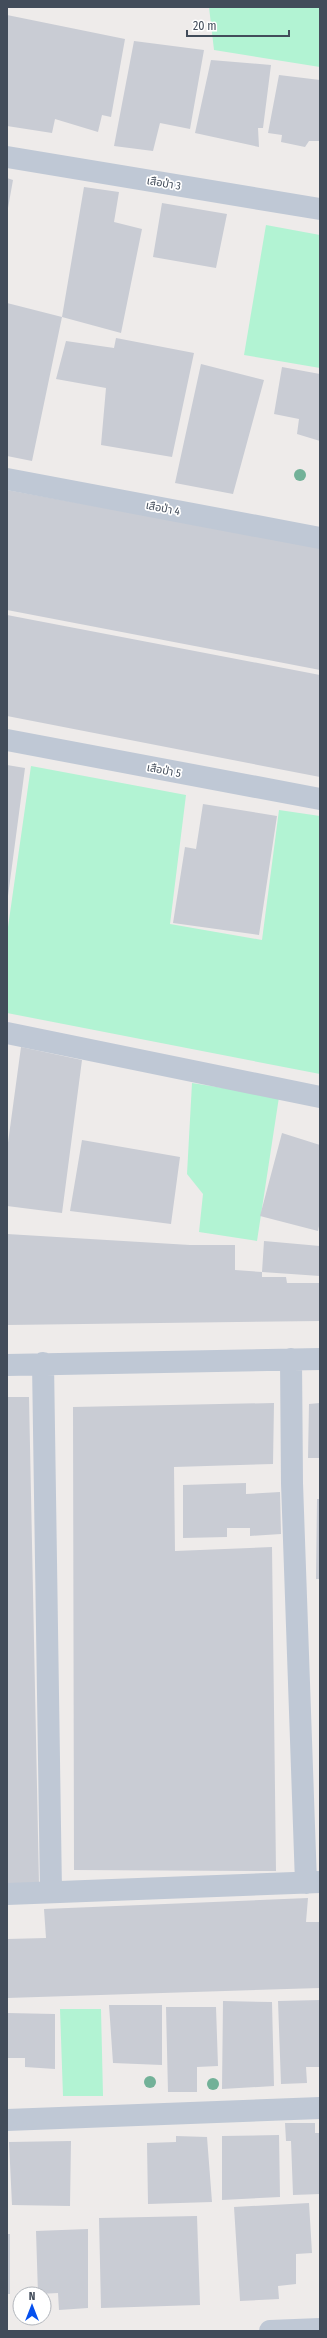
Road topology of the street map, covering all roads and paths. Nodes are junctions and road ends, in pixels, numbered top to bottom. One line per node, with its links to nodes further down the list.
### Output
1 (7, 156): 2 (street, เสือป่า 3)
2 (320, 209)
3 (7, 479): 4 (street, เสือป่า 4)
4 (320, 538)
5 (7, 740): 6 (street, เสือป่า 5)
6 (320, 799)
7 (7, 1033): 8 (street)
8 (320, 1097)
9 (291, 1359): 10 (street); 11 (street); 13 (street)
10 (320, 1359)
11 (43, 1363): 12 (street); 14 (street)
12 (7, 1365)
13 (313, 1882): 14 (street)
14 (51, 1892): 15 (street)
15 (7, 1894)
16 (320, 2108): 17 (street)
17 (7, 2120)
18 (320, 2329): 19 (street)
19 (270, 2331)

